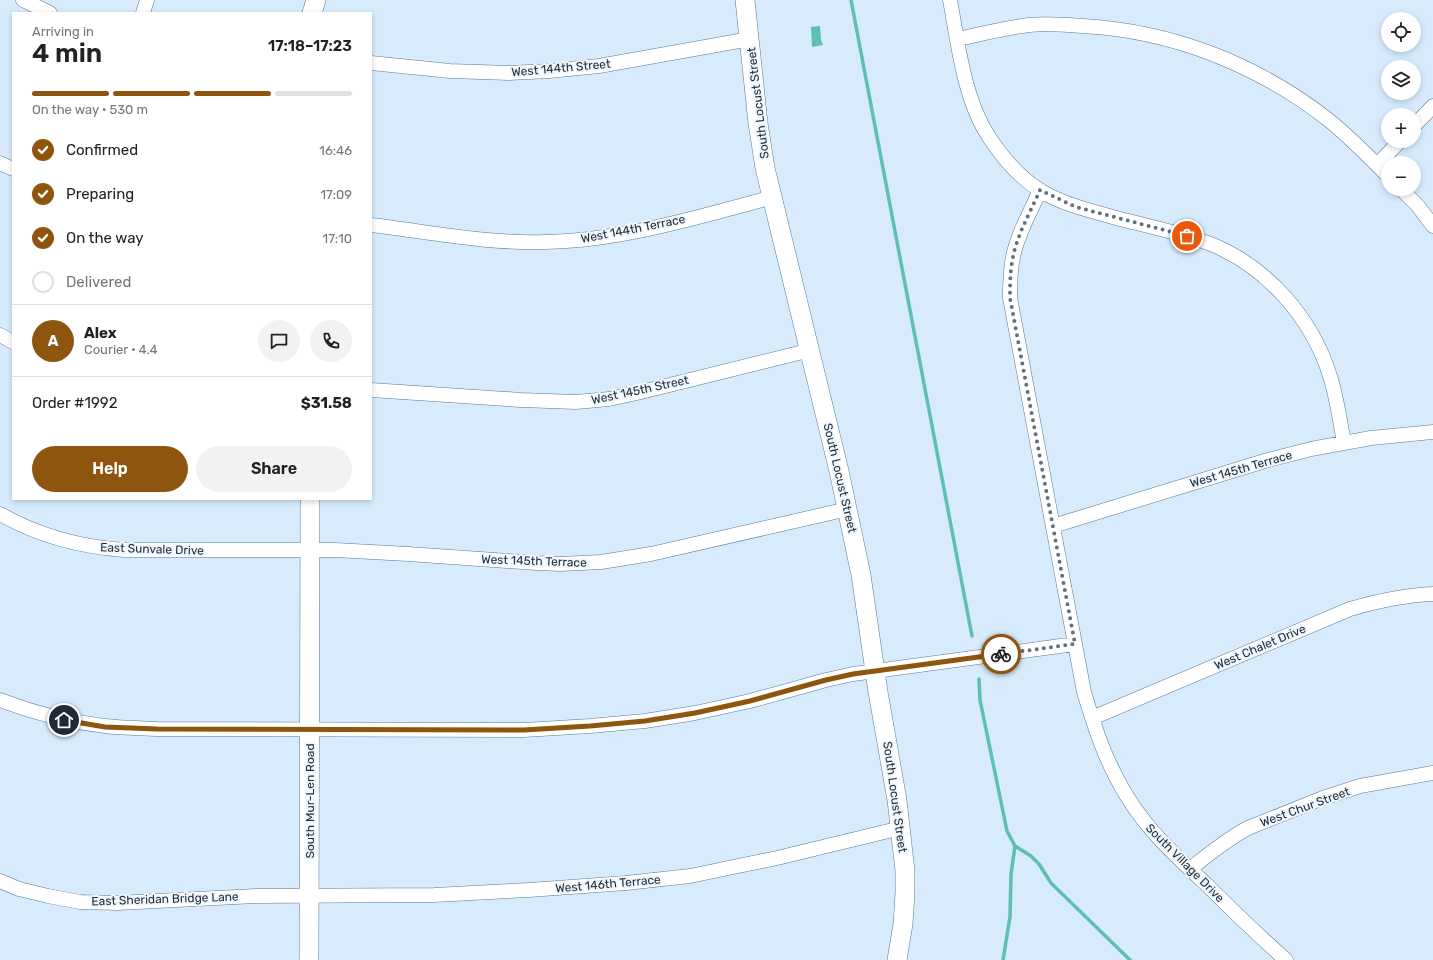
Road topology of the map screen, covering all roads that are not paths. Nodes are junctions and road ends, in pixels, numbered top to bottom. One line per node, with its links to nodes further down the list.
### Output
1 (23, 0): 7 (street)
2 (147, 0): 8 (street)
3 (309, 0): 9 (street)
4 (316, 0): 10 (street)
5 (745, 0): 11 (street, South Locust Street)
6 (950, 0): 12 (street)
7 (48, 12)
8 (143, 12)
9 (312, 12)
10 (312, 12)
11 (750, 39): 13 (street, West 144th Street); 23 (street, South Locust Street)
12 (958, 39): 18 (street); 21 (street)
13 (372, 63)
14 (1433, 106): 15 (street)
15 (1421, 119)
16 (1393, 148): 18 (street)
17 (0, 163): 19 (street)
18 (1377, 165): 20 (street)
19 (12, 169)
20 (1381, 169)
21 (1040, 190): 31 (street); 35 (street, South Village Drive)
22 (1408, 196): 25 (street)
23 (773, 197): 24 (street, West 144th Terrace); 28 (street, South Locust Street)
24 (372, 225)
25 (1433, 226)
26 (0, 335): 27 (street)
27 (12, 341)
28 (811, 350): 29 (street, West 145th Street); 33 (street, South Locust Street)
29 (372, 390)
30 (1433, 432): 31 (street, West 145th Terrace)
31 (1344, 443): 35 (street, West 145th Terrace)
32 (310, 500): 36 (street, South Mur-Len Road)
33 (848, 509): 36 (street, West 145th Terrace); 39 (street, South Locust Street)
34 (0, 514): 36 (street, East Sunvale Drive)
35 (1053, 526): 38 (street, South Village Drive)
36 (310, 551): 42 (street, South Mur-Len Road)
37 (1433, 594): 41 (street, West Chalet Drive)
38 (1075, 644): 39 (street); 41 (street, South Village Drive)
39 (876, 671): 42 (street); 44 (street, South Locust Street)
40 (0, 700): 42 (street)
41 (1092, 718): 45 (street, South Village Drive)
42 (310, 729): 47 (street, South Mur-Len Road)
43 (1433, 773): 45 (street, West Chur Street)
44 (901, 828): 47 (street, West 146th Terrace); 49 (street, South Locust Street)
45 (1190, 869): 50 (street, South Village Drive)
46 (0, 881): 47 (street, East Sheridan Bridge Lane)
47 (309, 896): 48 (street, South Mur-Len Road)
48 (309, 960)
49 (897, 960)
50 (1286, 960)

